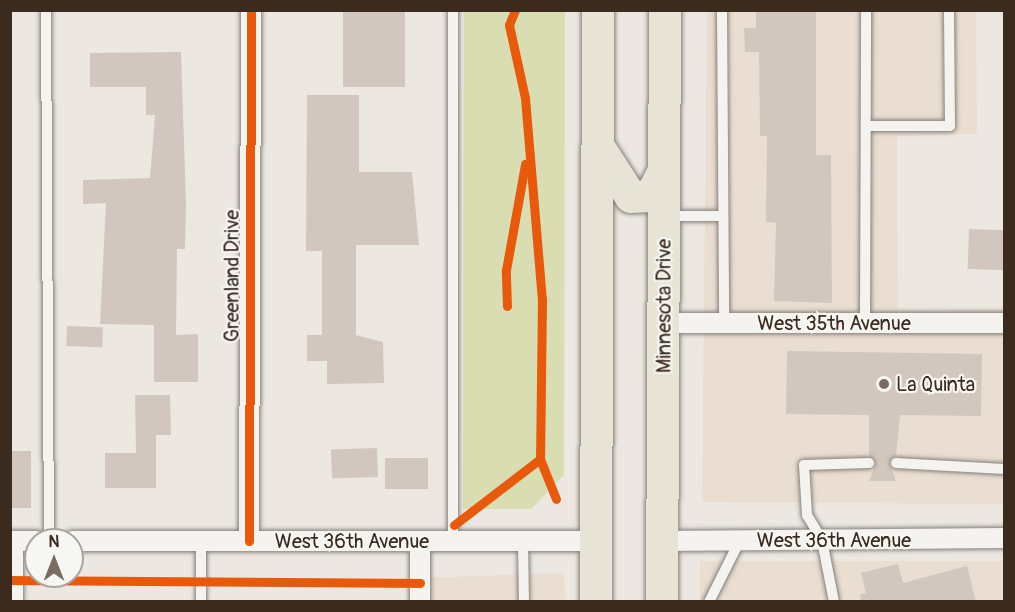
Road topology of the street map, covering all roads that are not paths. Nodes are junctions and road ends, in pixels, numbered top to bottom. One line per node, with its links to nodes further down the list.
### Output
1 (46, 10): 21 (lane)
2 (252, 10): 28 (street, Greenland Drive)
3 (453, 10): 33 (lane)
4 (598, 10): 10 (main road)
5 (665, 10): 11 (main road, Minnesota Drive)
6 (722, 10): 13 (lane)
7 (866, 10): 9 (lane)
8 (949, 10): 9 (lane)
9 (866, 126): 16 (lane)
10 (598, 144): 11 (main road); 31 (main road)
11 (664, 171): 12 (main road, Minnesota Drive)
12 (664, 216): 13 (lane); 14 (main road, Minnesota Drive)
13 (723, 216): 15 (lane)
14 (663, 323): 15 (street, West 35th Avenue); 32 (main road, Minnesota Drive)
15 (724, 323): 16 (street, West 35th Avenue)
16 (865, 323): 17 (street, West 35th Avenue)
17 (1005, 323)
18 (869, 463): 24 (lane)
19 (896, 463): 20 (lane)
20 (1005, 469)
21 (49, 528)
22 (1005, 538): 24 (street, West 36th Avenue)
23 (740, 540): 24 (street, West 36th Avenue); 32 (street, West 36th Avenue); 40 (lane)
24 (822, 540): 41 (lane)
25 (12, 541): 34 (street)
26 (84, 541): 27 (street, West 36th Avenue)
27 (201, 541): 28 (street, West 36th Avenue); 35 (lane)
28 (249, 541): 29 (street, West 36th Avenue)
29 (420, 541): 33 (street, West 36th Avenue); 36 (street)
30 (523, 541): 31 (street, West 36th Avenue); 33 (street, West 36th Avenue); 37 (lane)
31 (596, 541): 38 (main road)
32 (663, 541): 39 (main road, Minnesota Drive)
33 (453, 542)
34 (13, 602)
35 (201, 602)
36 (420, 602)
37 (524, 602)
38 (596, 602)
39 (662, 602)
40 (708, 602)
41 (834, 602)

